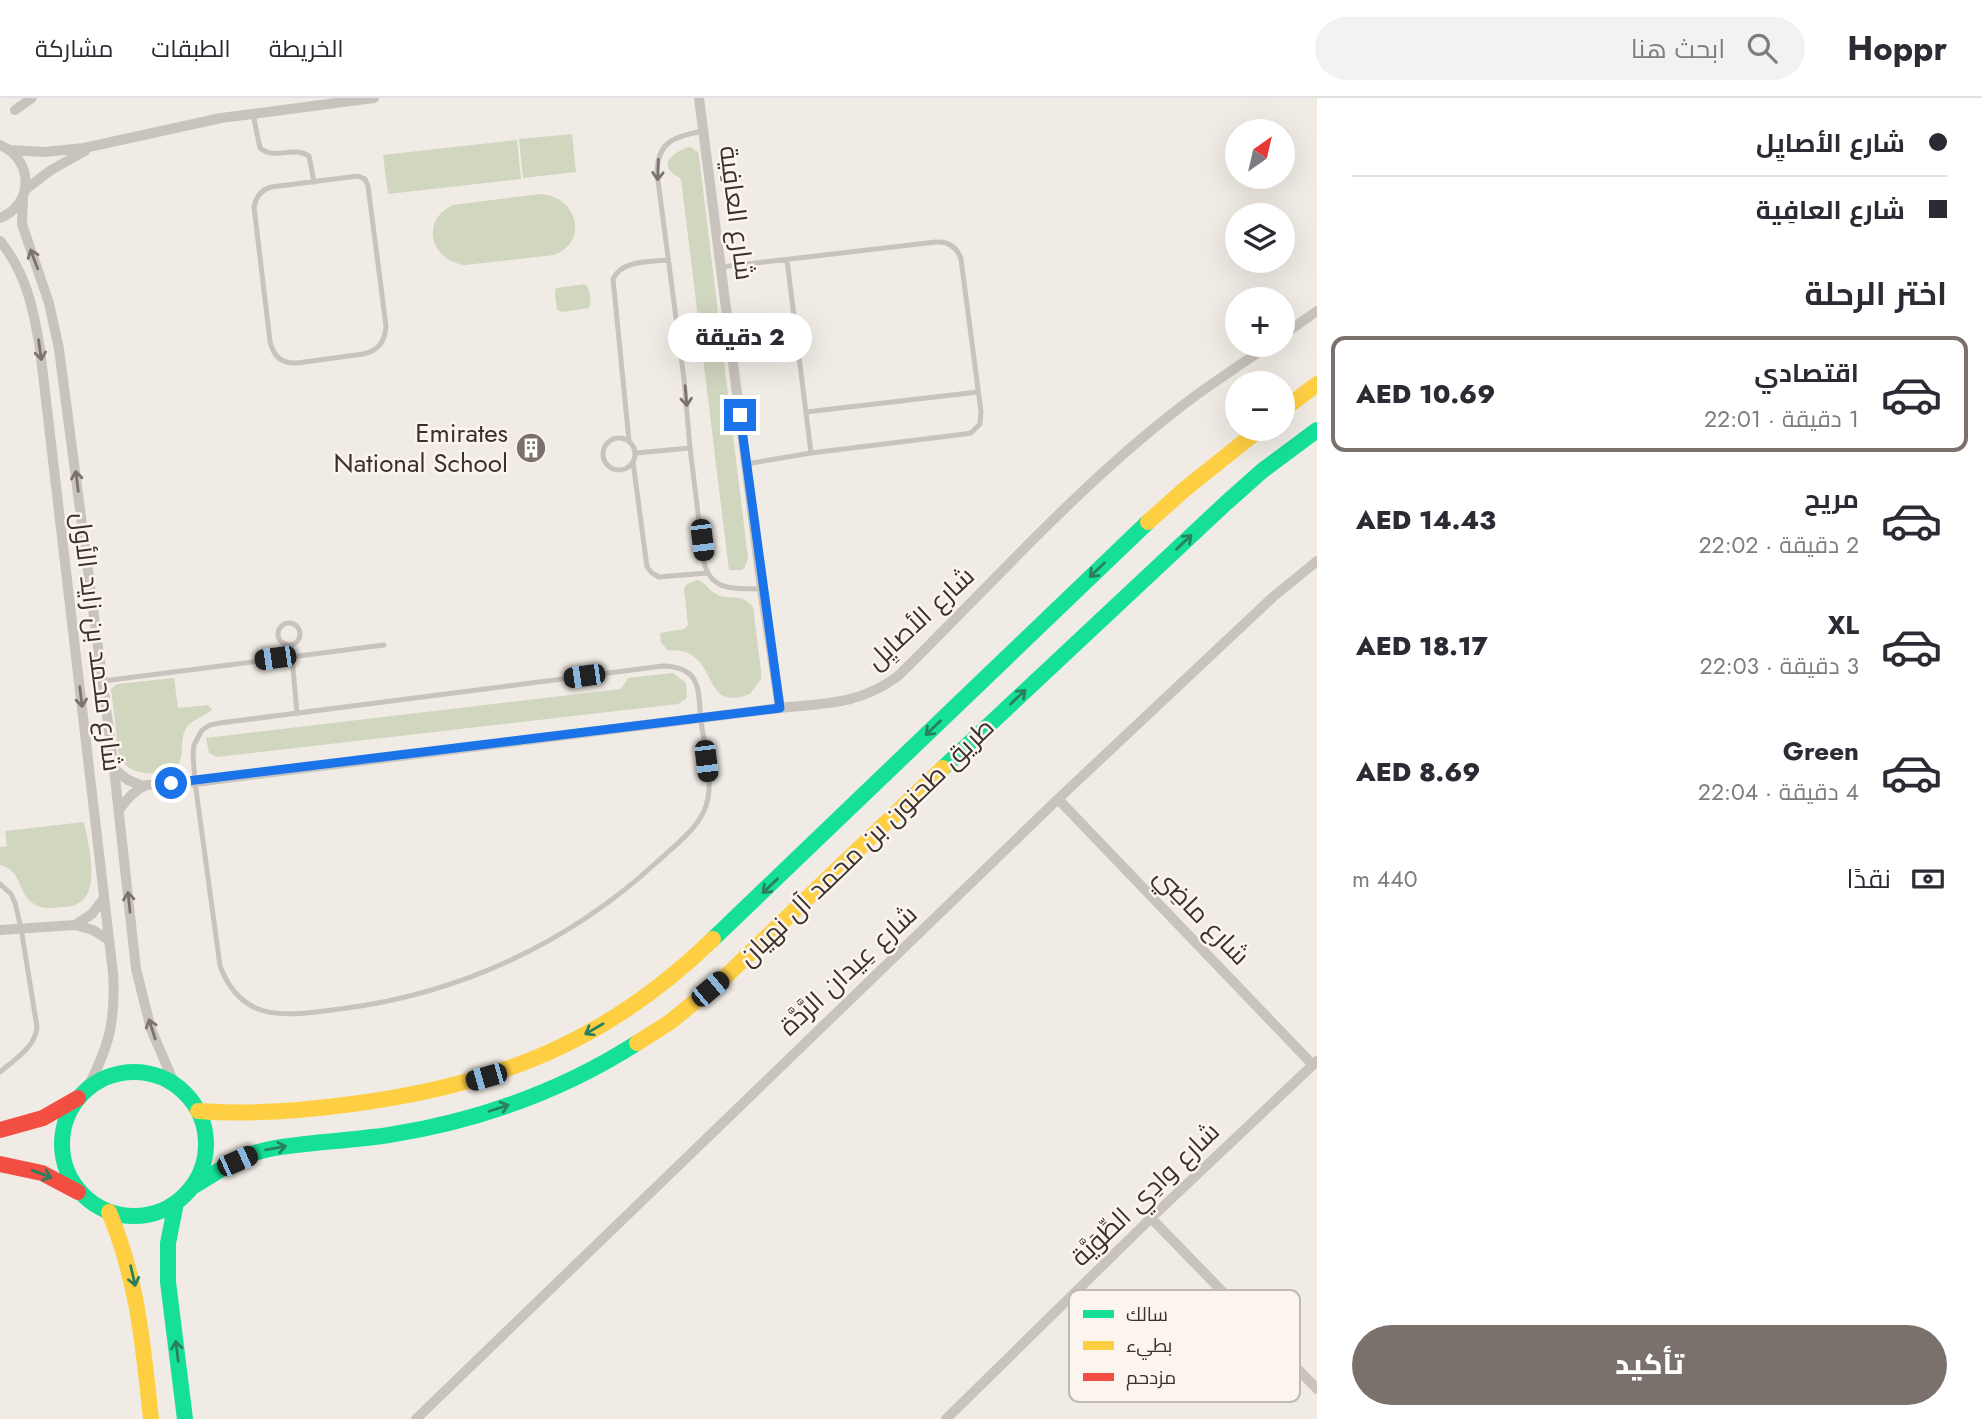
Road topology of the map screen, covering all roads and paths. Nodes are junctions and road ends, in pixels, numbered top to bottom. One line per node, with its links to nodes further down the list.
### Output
1 (32, 98): 4 (street)
2 (374, 98): 5 (street)
3 (699, 98): 6 (street, شارع العافِية)
4 (15, 110)
5 (253, 114): 7 (street); 9 (lane)
6 (703, 131): 13 (lane, one-way to 13); 15 (street, شارع العافِية)
7 (108, 143): 8 (street); 10 (street)
8 (5, 148): 10 (street, شارع محمد بن زايد الأول)
9 (314, 182): 9 (lane)
10 (25, 193): 11 (street); 37 (street, شارع محمد بن زايد الأول, one-way to 10)
11 (0, 218)
12 (0, 241): 47 (street, شارع محمد بن زايد الأول, one-way to 47)
13 (668, 260): 24 (lane); 26 (lane, one-way to 26)
14 (787, 260): 15 (lane); 20 (lane); 22 (lane)
15 (721, 267): 30 (street, شارع العافِية)
16 (1317, 312): 17 (street)
17 (1295, 327)
18 (1252, 357): 38 (street, شارع الأصايِل)
19 (1317, 384): 21 (main road)
20 (978, 392): 22 (lane); 28 (lane)
21 (1295, 401)
22 (806, 412): 28 (lane)
23 (1317, 430): 59 (main road, طريق طحنون بن محمد آل نهيان, one-way to 23)
24 (629, 441): 27 (lane); 29 (lane)
25 (1244, 441): 56 (main road, طريق طحنون بن محمد آل نهيان, one-way to 56)
26 (690, 448): 27 (lane); 32 (lane)
27 (636, 453): 29 (lane)
28 (811, 453): 30 (lane)
29 (633, 463): 32 (lane)
30 (746, 464): 33 (street, شارع العافِية)
31 (1317, 561): 44 (street, شارع عِيدان الرَّدَّة)
32 (707, 573): 33 (lane)
33 (762, 589): 38 (street, شارع العافِية)
34 (291, 645): 34 (lane); 36 (lane)
35 (384, 645): 36 (lane)
36 (292, 655): 37 (lane); 39 (lane)
37 (103, 681): 41 (street, شارع محمد بن زايد الأول)
38 (780, 708): 40 (street, شارع الأصايِل)
39 (297, 714): 40 (lane); 42 (lane)
40 (701, 718): 42 (street, شارع الأصايِل); 42 (lane)
41 (114, 769): 43 (street); 45 (street, شارع محمد بن زايد الأول)
42 (195, 782): 43 (street, شارع الأصايِل)
43 (143, 786): 45 (street)
44 (1058, 799): 52 (street, شارع ماضِي); 71 (street, شارع عِيدان الرَّدَّة)
45 (119, 810): 54 (street, شارع محمد بن زايد الأول, one-way to 45)
46 (0, 884): 49 (lane)
47 (104, 898): 48 (street); 51 (street, شارع محمد بن زايد الأول)
48 (75, 925): 49 (street); 51 (street)
49 (21, 928): 50 (street); 53 (lane)
50 (0, 930)
51 (109, 940): 55 (street, شارع محمد بن زايد الأول)
52 (1315, 1063): 63 (street, شارع وادِي الطِّوَيَّة)
53 (0, 1072)
54 (175, 1085): 55 (main road); 56 (main road)
55 (82, 1094): 57 (main road); 60 (main road)
56 (198, 1111): 59 (main road)
57 (0, 1130)
58 (0, 1164): 60 (main road, one-way to 60)
59 (192, 1187): 61 (main road)
60 (80, 1193): 62 (main road)
61 (176, 1203): 62 (main road); 70 (main road, one-way to 61)
62 (109, 1212): 69 (main road, one-way to 69)
63 (1151, 1218): 64 (street, شارع وادِي الطِّوَيَّة); 65 (street)
64 (1078, 1290)
65 (1221, 1290)
66 (1069, 1298): 72 (street, شارع وادِي الطِّوَيَّة)
67 (1300, 1371): 68 (street)
68 (1317, 1389)
69 (151, 1419)
70 (186, 1419)
71 (416, 1419)
72 (946, 1419)

